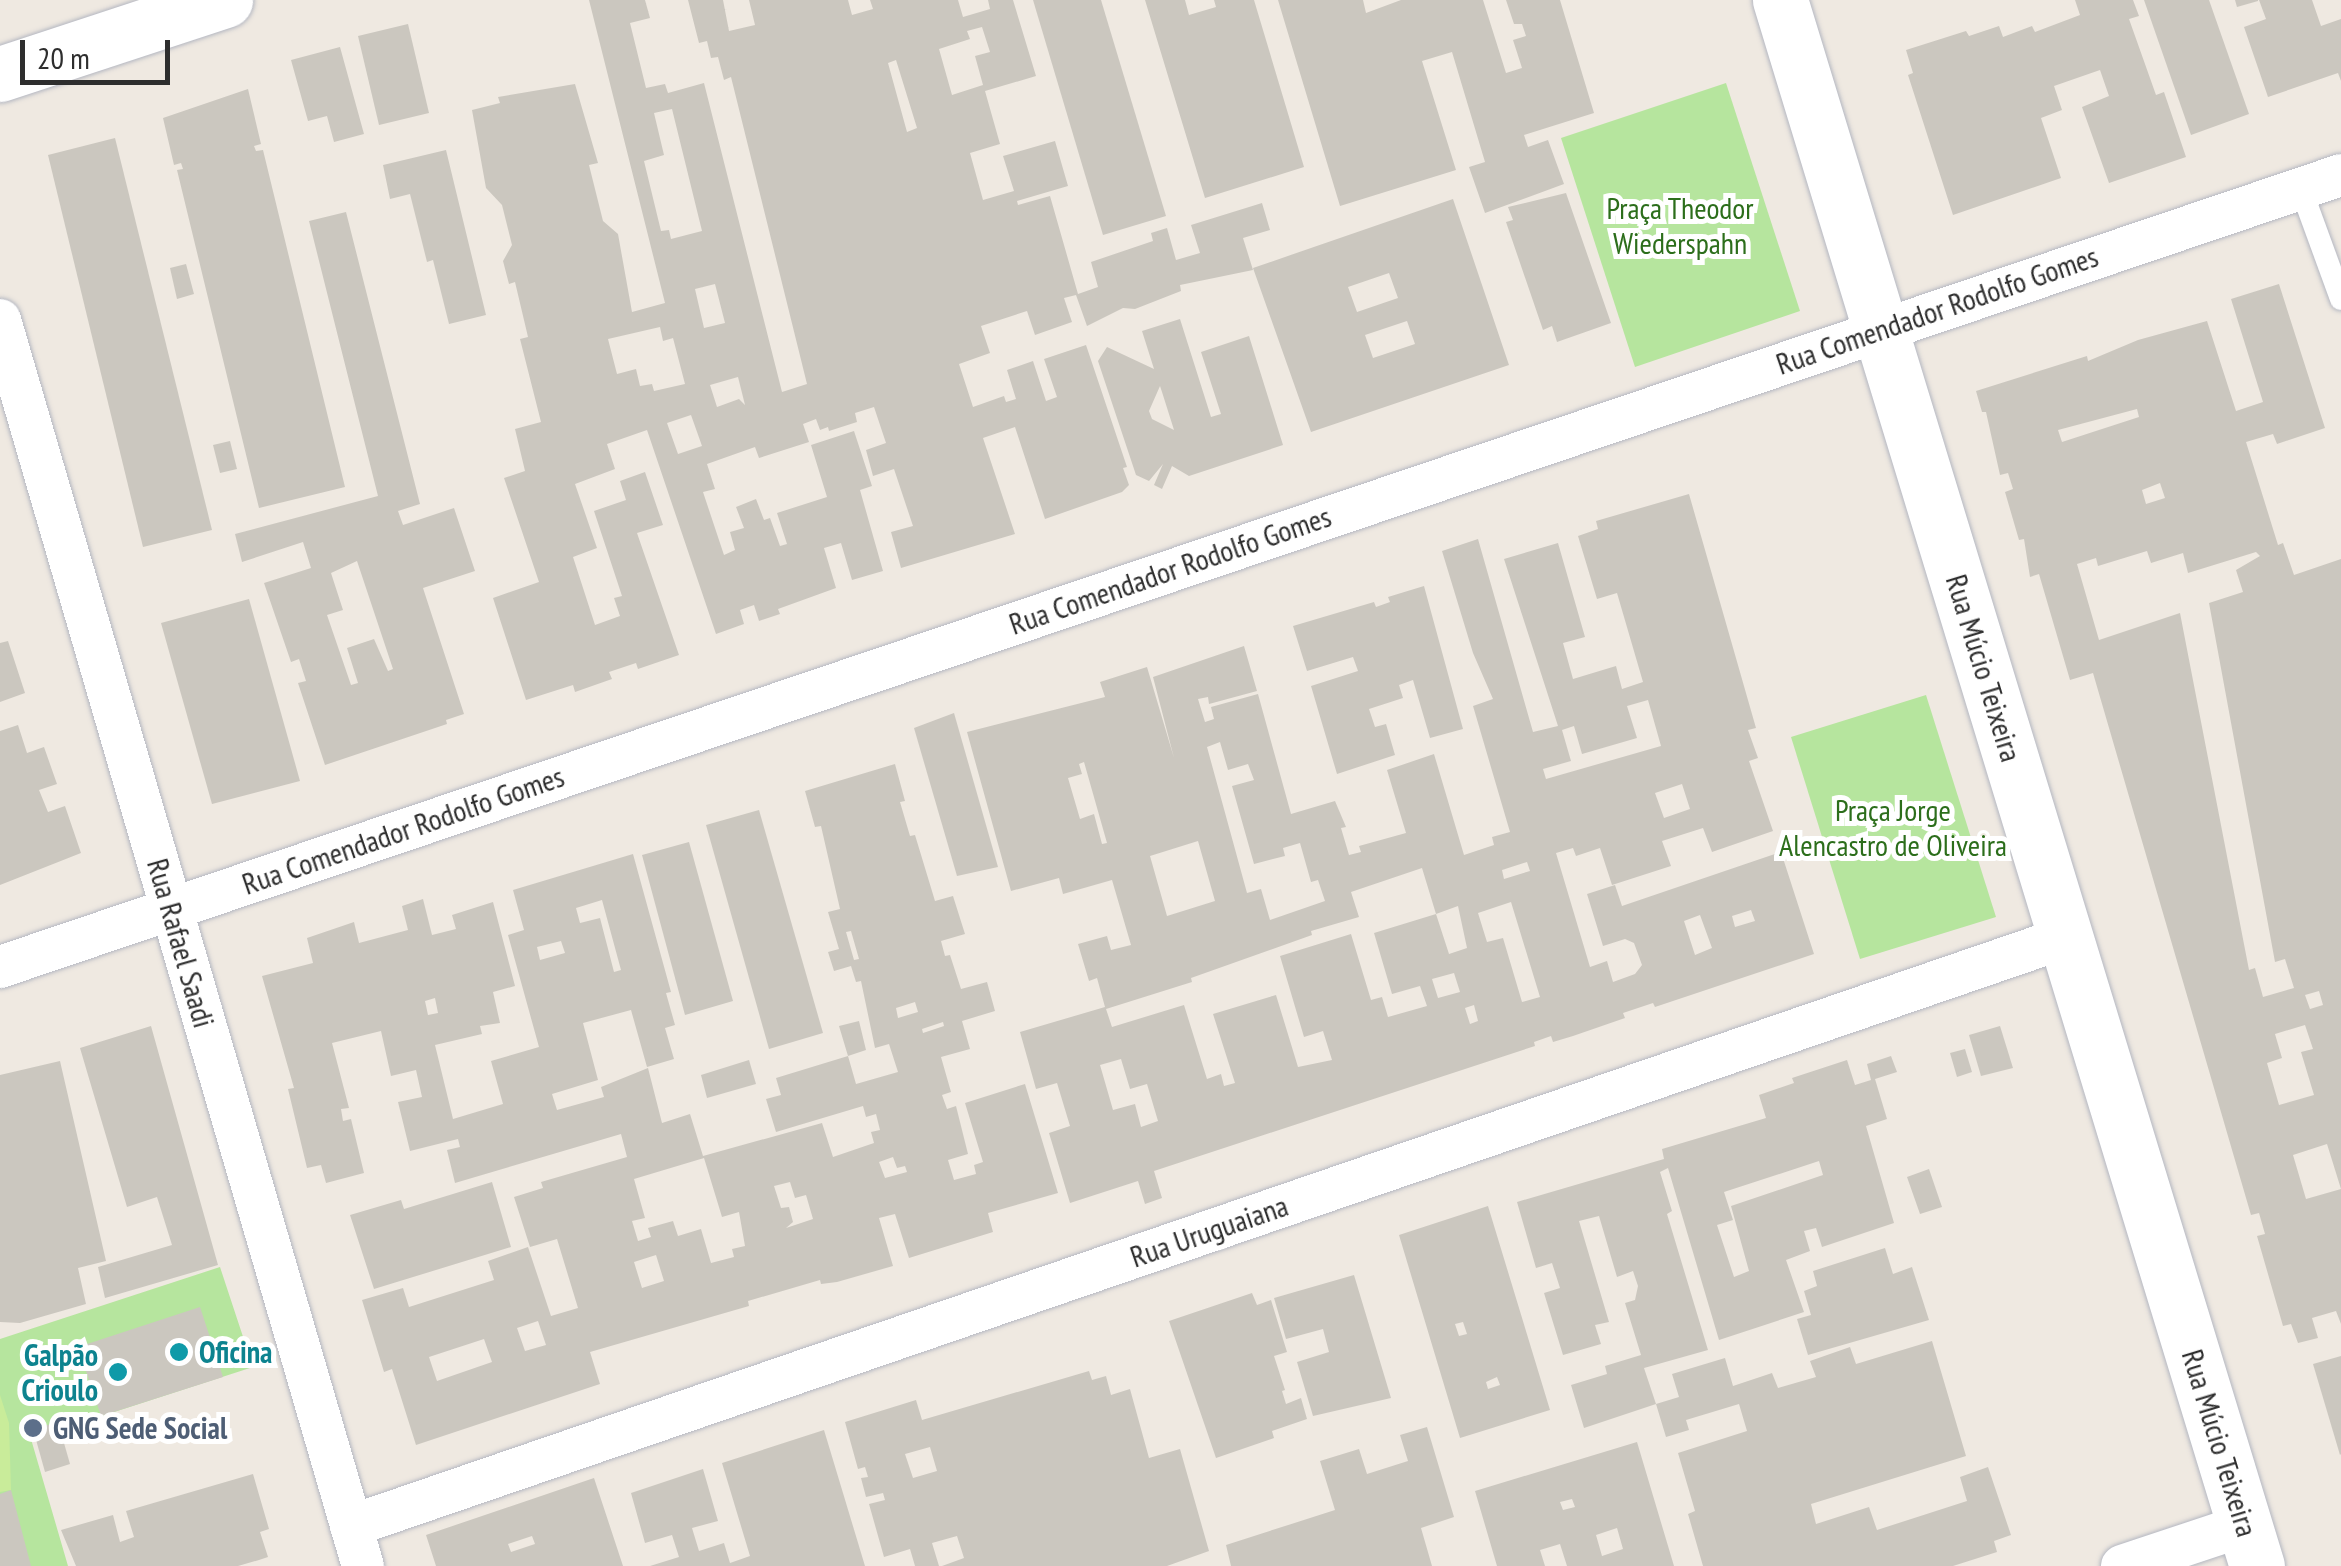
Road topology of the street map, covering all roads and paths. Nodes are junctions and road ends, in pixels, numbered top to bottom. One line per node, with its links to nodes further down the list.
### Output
1 (225, 0): 3 (street)
2 (1780, 0): 9 (street, Rua Múcio Teixeira)
3 (133, 15): 4 (street)
4 (0, 74)
5 (2341, 175): 6 (street, Rua Comendador Rodolfo Gomes)
6 (2300, 188): 7 (lane); 9 (street, Rua Comendador Rodolfo Gomes)
7 (2341, 299)
8 (0, 320): 10 (street, Rua Rafael Saadi)
9 (1880, 329): 10 (street, Rua Comendador Rodolfo Gomes); 11 (street, Rua Múcio Teixeira)
10 (171, 909): 12 (street, Rua Comendador Rodolfo Gomes); 13 (street, Rua Rafael Saadi)
11 (2066, 937): 13 (street, Rua Uruguaiana); 14 (street, Rua Múcio Teixeira)
12 (0, 967)
13 (357, 1546)
14 (2251, 1546): 15 (street)
15 (2122, 1566)

